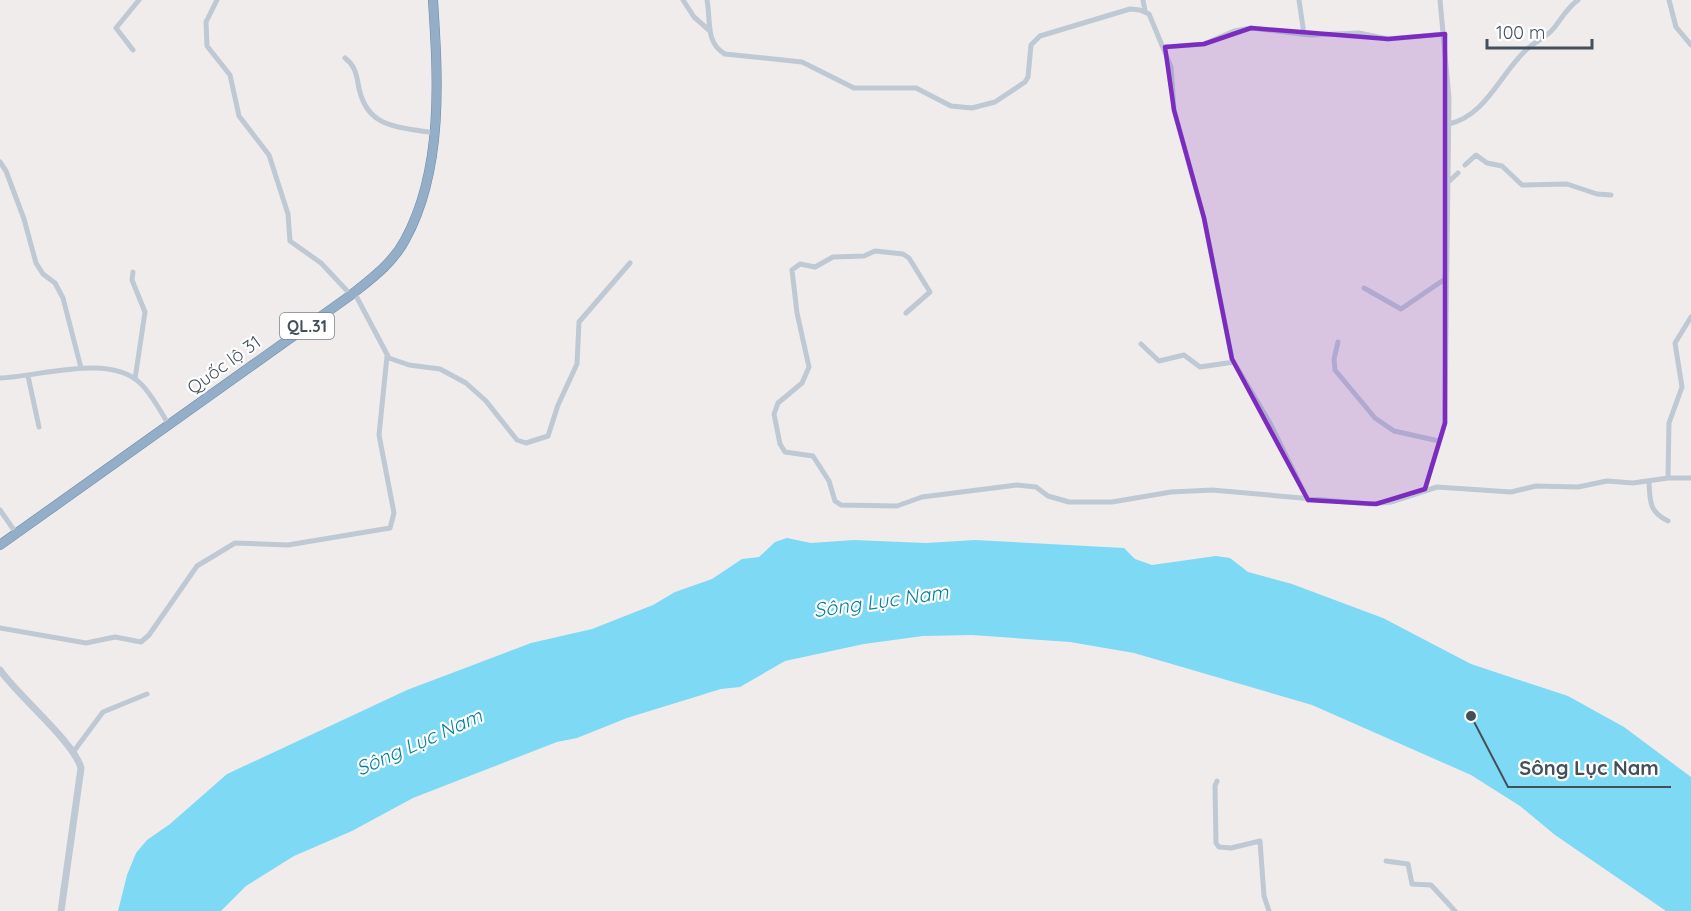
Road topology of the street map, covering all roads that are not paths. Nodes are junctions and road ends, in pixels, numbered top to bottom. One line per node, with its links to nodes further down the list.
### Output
1 (139, 0): 17 (street)
2 (218, 0): 30 (street)
3 (433, 0): 20 (highway, Quốc lộ 31 / QL.31)
4 (684, 0): 12 (street)
5 (707, 0): 12 (street)
6 (1143, 0): 11 (street)
7 (1299, 0): 13 (street)
8 (1440, 0): 14 (street)
9 (1578, 0): 19 (street)
10 (1669, 0): 15 (street)
11 (1145, 11): 12 (street); 16 (street)
12 (710, 32)
13 (1304, 34): 14 (street); 16 (street)
14 (1445, 34): 19 (street)
15 (1691, 45)
16 (1165, 47): 36 (street)
17 (133, 50)
18 (345, 58): 20 (street)
19 (1449, 124): 24 (street)
20 (433, 133): 30 (highway, Quốc lộ 31 / QL.31)
21 (0, 162): 37 (street)
22 (1465, 165): 25 (street)
23 (1458, 173): 24 (street)
24 (1446, 184): 28 (street)
25 (1611, 195)
26 (630, 263): 35 (street)
27 (133, 273): 40 (street)
28 (1445, 279): 29 (street); 43 (street)
29 (1364, 288)
30 (352, 294): 35 (street); 41 (highway, Quốc lộ 31 / QL.31)
31 (906, 313): 48 (street)
32 (1691, 317): 44 (street)
33 (1338, 342): 43 (street)
34 (1141, 345): 36 (street)
35 (387, 356): 53 (street)
36 (1234, 362): 48 (street)
37 (81, 368): 38 (street); 40 (street)
38 (28, 376): 39 (street); 42 (street)
39 (0, 378)
40 (135, 379): 41 (street)
41 (169, 425): 51 (highway, Quốc lộ 31 / QL.31)
42 (39, 427)
43 (1439, 441): 47 (street)
44 (1668, 478): 45 (street); 46 (street)
45 (1691, 478)
46 (1648, 482): 47 (street); 50 (street)
47 (1425, 489): 48 (street)
48 (1308, 500)
49 (0, 510): 51 (street)
50 (1668, 521)
51 (16, 533): 52 (highway, Quốc lộ 31 / QL.31)
52 (0, 545)
53 (0, 628)
54 (0, 670): 56 (street)
55 (147, 694): 56 (street)
56 (74, 751): 59 (street)
57 (1217, 781): 60 (street)
58 (1386, 861): 61 (street)
59 (61, 911)
60 (1269, 911)
61 (1455, 911)

